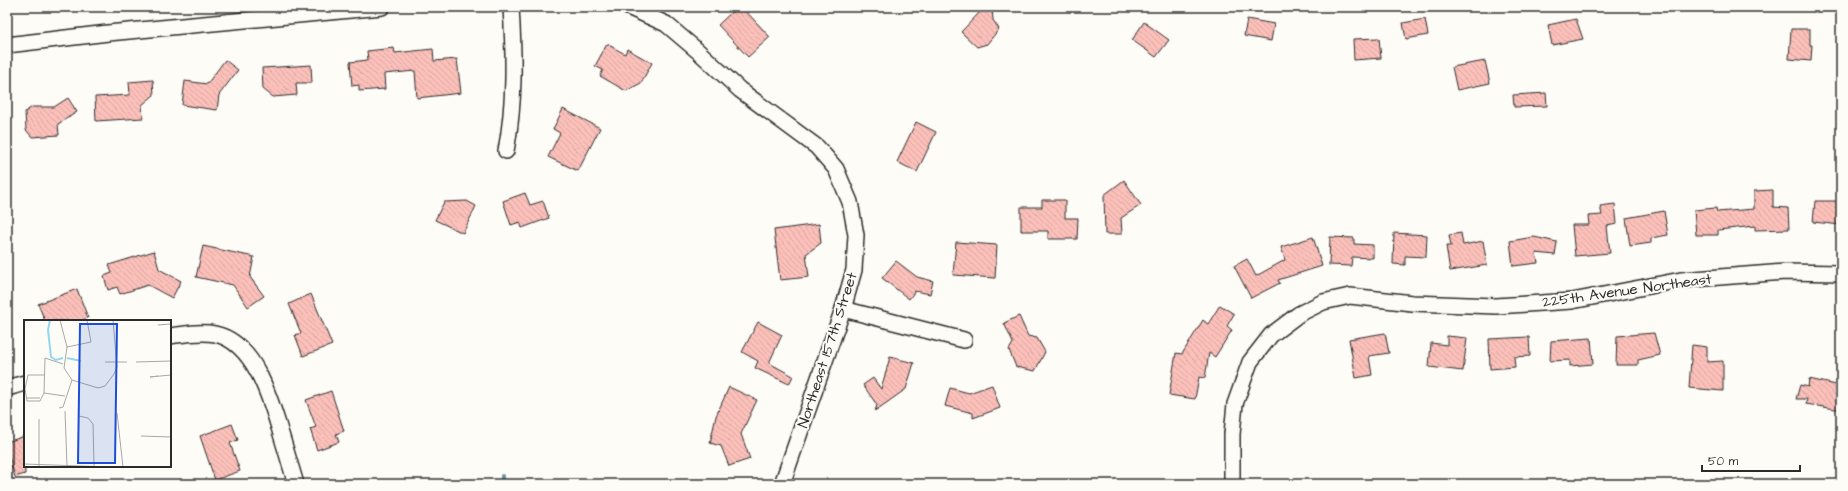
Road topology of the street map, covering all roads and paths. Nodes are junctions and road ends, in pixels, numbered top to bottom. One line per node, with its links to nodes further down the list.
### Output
1 (382, 7): 4 (street)
2 (511, 7): 5 (street)
3 (628, 7): 7 (street, Northeast 157th Street)
4 (7, 46)
5 (506, 151)
6 (1841, 273): 12 (street, 225th Avenue Northeast)
7 (843, 309): 9 (street); 14 (street, Northeast 157th Street)
8 (171, 336): 13 (street)
9 (964, 340)
10 (24, 383): 11 (street)
11 (7, 388)
12 (1232, 483)
13 (296, 484)
14 (782, 484)

